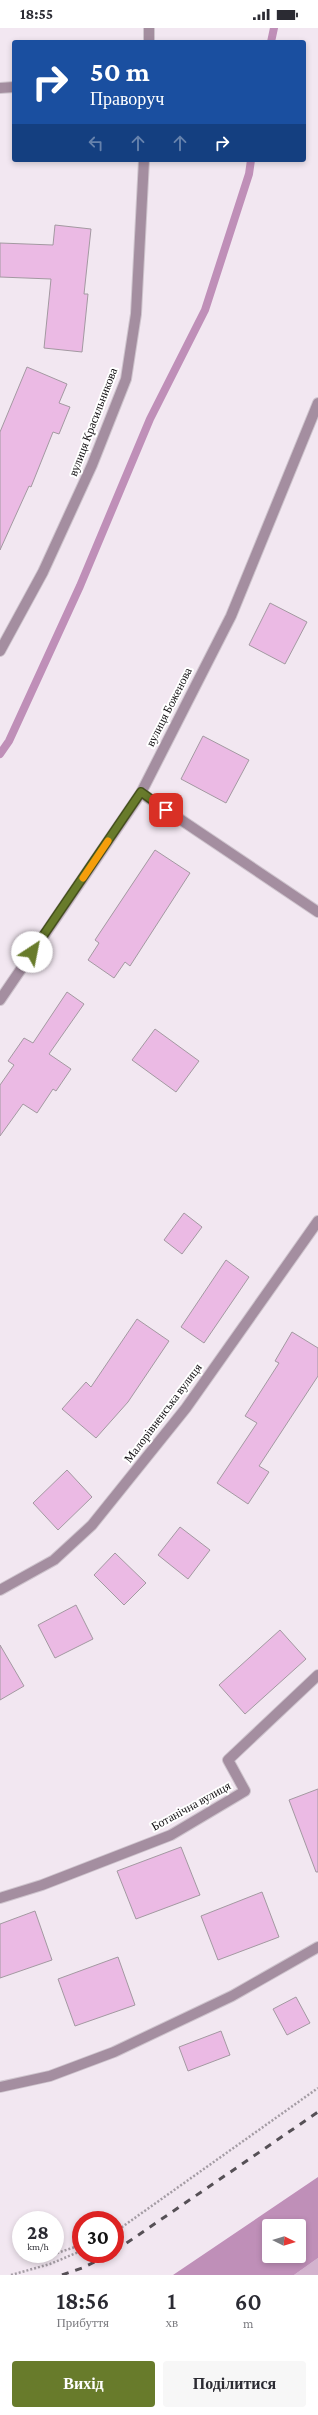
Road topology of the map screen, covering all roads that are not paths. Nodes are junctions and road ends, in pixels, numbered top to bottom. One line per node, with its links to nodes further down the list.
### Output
1 (149, 28): 2 (street)
2 (149, 40)
3 (12, 87): 4 (street)
4 (0, 88)
5 (144, 162): 7 (street, вулиця Красильникова)
6 (318, 403): 8 (street, вулиця Боженова)
7 (0, 651)
8 (141, 792): 9 (street); 10 (street, вулиця Боженова)
9 (318, 912)
10 (0, 1000)
11 (318, 1221): 12 (street, Малорівненська вулиця)
12 (0, 1590)
13 (318, 1675): 14 (street, Ботанічна вулиця)
14 (0, 1898)
15 (318, 1947): 16 (street)
16 (0, 2087)

